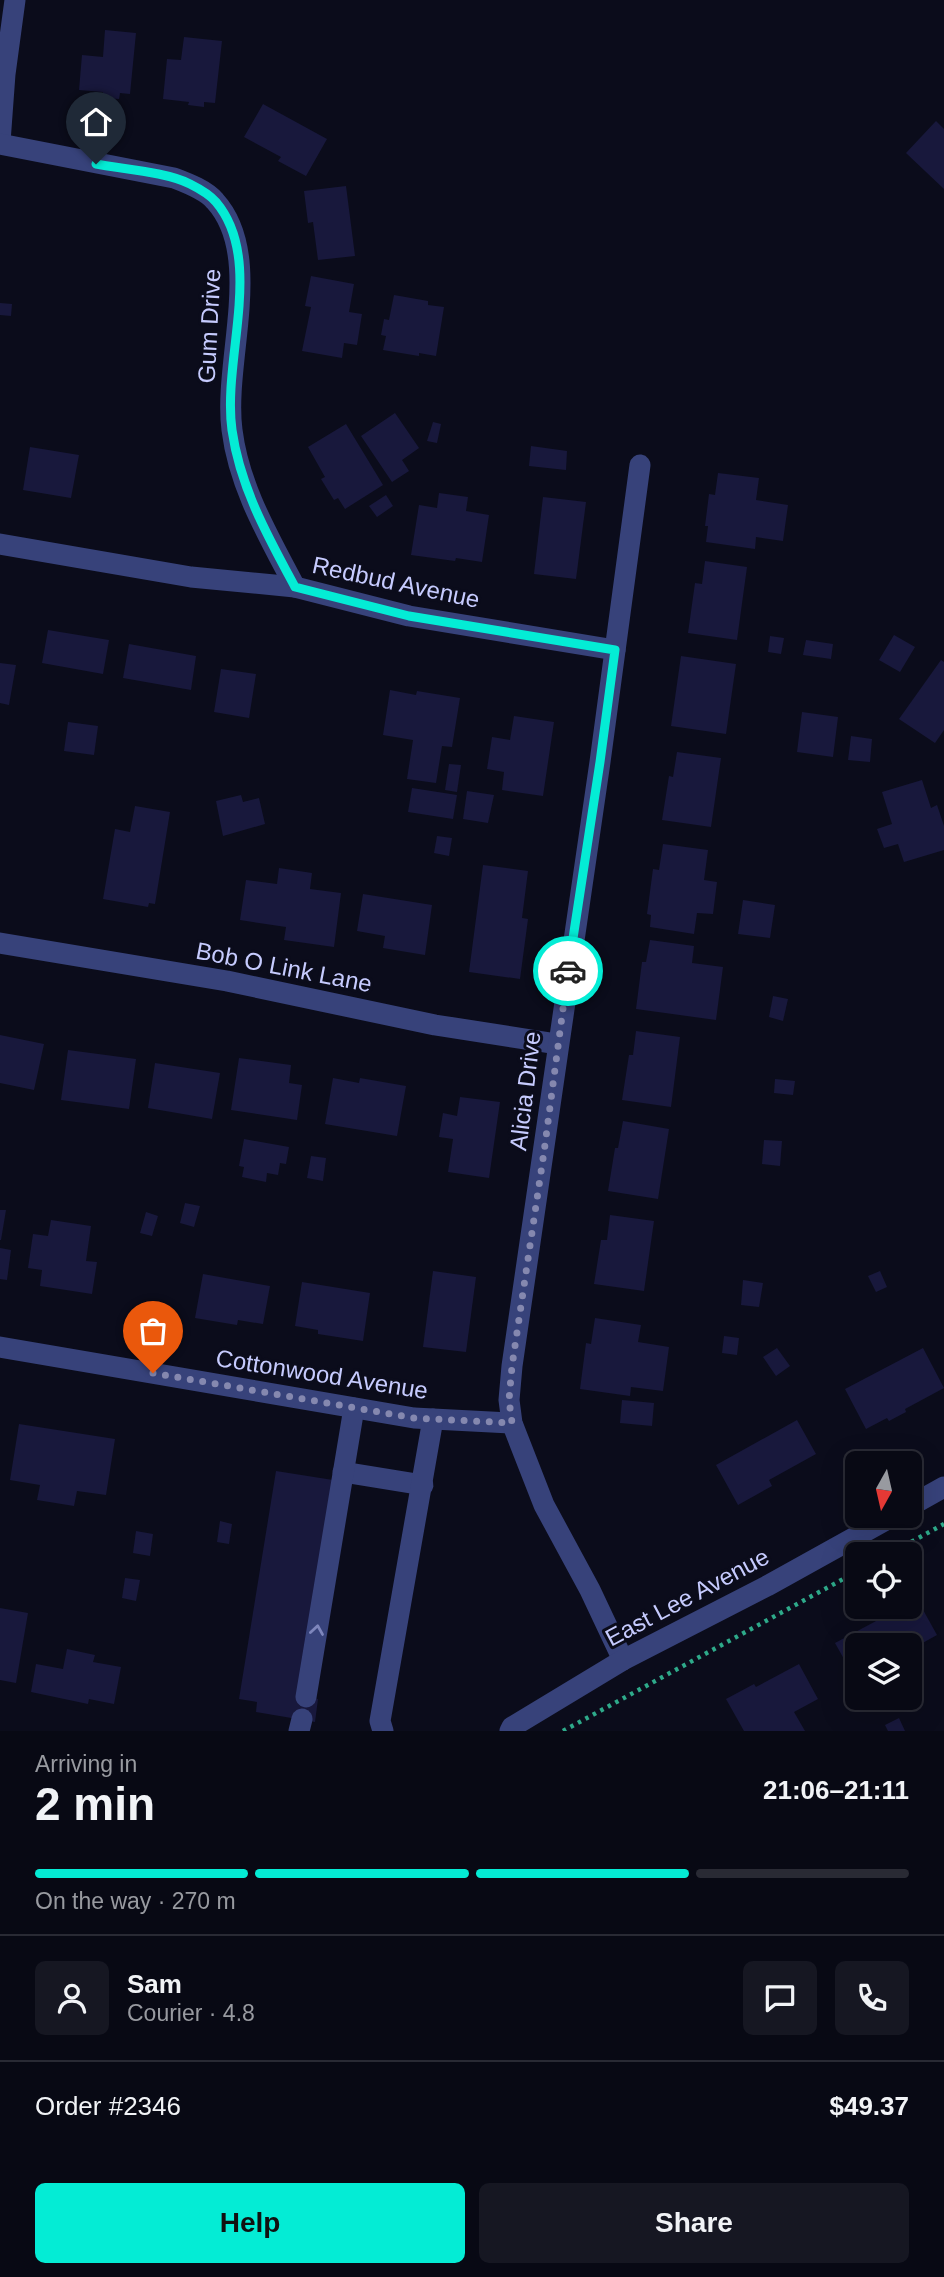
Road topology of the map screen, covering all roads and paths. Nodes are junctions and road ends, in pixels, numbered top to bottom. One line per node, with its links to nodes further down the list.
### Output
1 (15, 0): 2 (street)
2 (0, 143): 5 (street, Gum Drive)
3 (640, 465): 6 (street, Alicia Drive)
4 (0, 544): 5 (street, Redbud Avenue)
5 (295, 587): 6 (street, Redbud Avenue)
6 (615, 650): 8 (street, Alicia Drive)
7 (0, 943): 8 (street, Bob O Link Lane)
8 (557, 1044): 12 (street, Alicia Drive)
9 (0, 1347): 10 (street, Cottonwood Avenue)
10 (354, 1408): 11 (street, Cottonwood Avenue); 13 (street)
11 (433, 1419): 12 (street, Cottonwood Avenue); 14 (street)
12 (512, 1423): 21 (street, Alicia Drive)
13 (343, 1472): 14 (street); 22 (street, one-way to 13)
14 (423, 1485): 24 (street)
15 (944, 1487): 16 (street)
16 (922, 1499)
17 (944, 1524): 19 (path)
18 (871, 1528): 21 (street, East Lee Avenue)
19 (911, 1542)
20 (845, 1578): 25 (path)
21 (623, 1660): 23 (street, East Lee Avenue)
22 (306, 1697)
23 (505, 1730)
24 (383, 1731)
25 (563, 1731)

